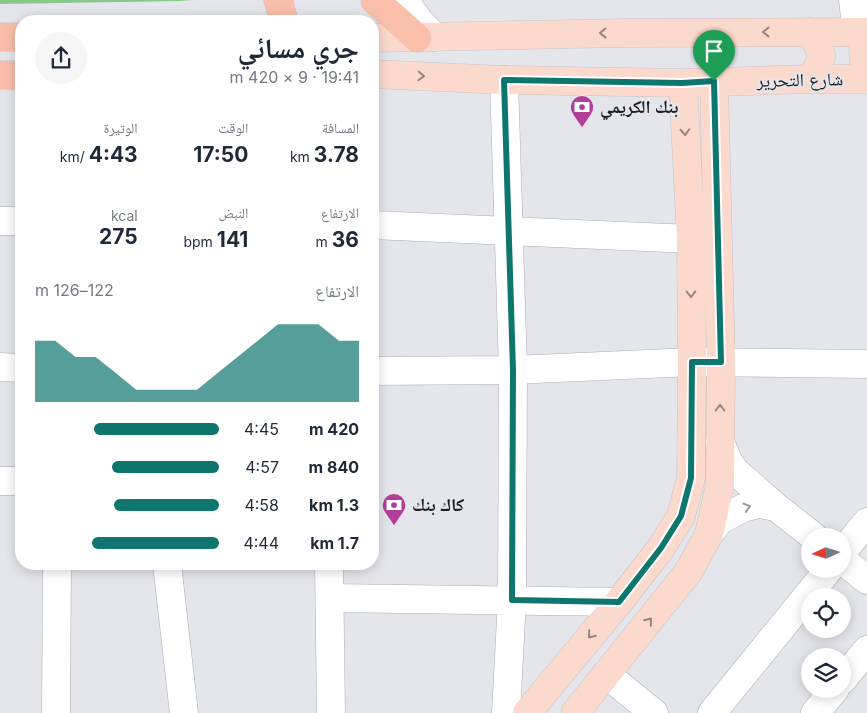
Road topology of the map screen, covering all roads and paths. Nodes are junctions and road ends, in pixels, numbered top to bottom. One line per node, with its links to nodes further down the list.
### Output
1 (278, 0): 5 (highway)
2 (375, 0): 11 (highway)
3 (404, 0): 11 (street)
4 (853, 0): 7 (street)
5 (282, 15)
6 (809, 32): 7 (main road); 11 (main road, one-way to 11); 16 (main road)
7 (864, 34): 12 (main road)
8 (0, 37): 9 (highway)
9 (15, 37)
10 (379, 38): 11 (main road)
11 (426, 38)
12 (867, 71)
13 (379, 74): 18 (main road, شارع التحرير, one-way to 18)
14 (0, 75): 15 (highway)
15 (15, 75)
16 (809, 79): 17 (main road, شارع التحرير); 19 (main road, شارع التحرير)
17 (867, 79)
18 (504, 80): 20 (main road, شارع التحرير); 24 (street)
19 (714, 81): 20 (main road, شارع التحرير); 27 (main road)
20 (682, 83): 25 (main road, one-way to 25)
21 (0, 221): 22 (street)
22 (15, 221)
23 (379, 225): 24 (street)
24 (508, 231): 25 (street); 31 (street)
25 (691, 240): 26 (main road, one-way to 26)
26 (692, 362): 27 (street); 31 (street); 49 (main road)
27 (721, 362): 28 (street); 33 (main road, one-way to 27)
28 (867, 364)
29 (0, 367): 30 (street)
30 (15, 368)
31 (513, 370): 32 (street); 48 (street)
32 (379, 372)
33 (720, 442): 36 (street); 39 (main road)
34 (0, 481): 35 (street)
35 (15, 481)
36 (776, 507): 38 (street); 39 (street, one-way to 36)
37 (867, 522): 40 (street)
38 (803, 528)
39 (708, 534): 52 (main road, one-way to 39)
40 (851, 541)
41 (851, 567): 46 (street)
42 (56, 570): 54 (street)
43 (168, 570): 55 (street)
44 (330, 570): 47 (street)
45 (822, 578): 61 (street)
46 (867, 580)
47 (330, 598): 48 (street); 56 (street)
48 (512, 600): 49 (street); 57 (street)
49 (619, 602): 58 (main road, one-way to 58)
50 (867, 650): 51 (street)
51 (851, 669)
52 (606, 674): 59 (main road); 60 (street)
53 (828, 698): 62 (street)
54 (56, 713)
55 (184, 713)
56 (331, 713)
57 (506, 713)
58 (527, 713)
59 (575, 713)
60 (654, 713)
61 (712, 713)
62 (815, 713)

